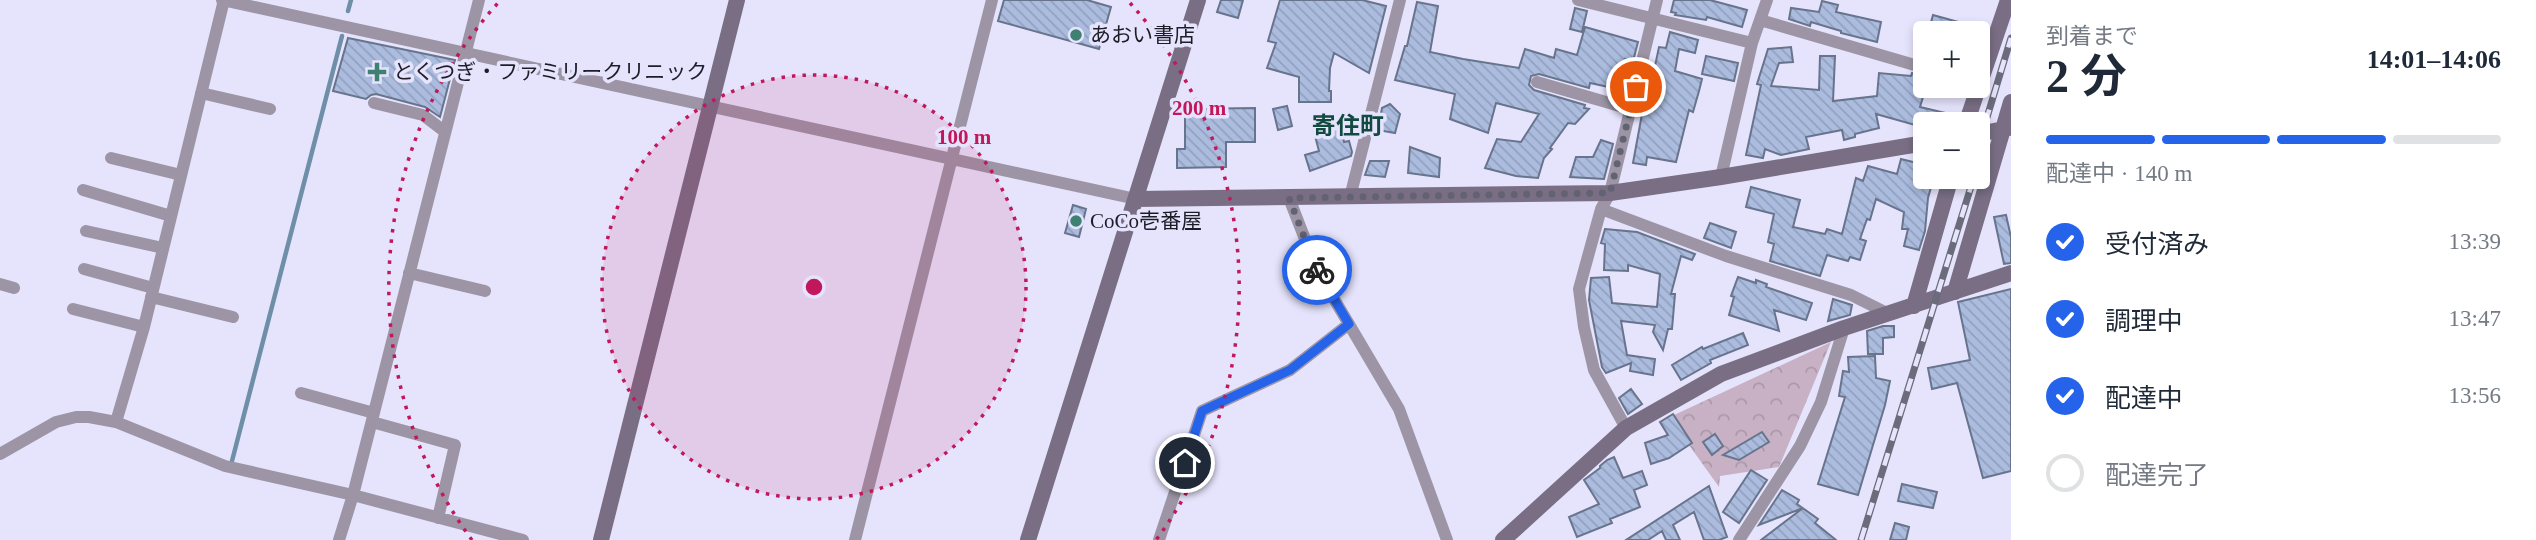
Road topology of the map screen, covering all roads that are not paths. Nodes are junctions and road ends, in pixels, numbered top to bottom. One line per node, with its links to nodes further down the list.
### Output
1 (223, 0): 15 (street); 18 (street)
2 (479, 0): 15 (street)
3 (737, 0): 21 (street)
4 (992, 0): 28 (street)
5 (1199, 0): 36 (street)
6 (1400, 0): 34 (street)
7 (1578, 0): 11 (street)
8 (1657, 0): 11 (street)
9 (1767, 0): 12 (street)
10 (2008, 0): 14 (street)
11 (1652, 19): 13 (street); 23 (street)
12 (1760, 20): 13 (street); 16 (street)
13 (1752, 43): 30 (street)
14 (1990, 50)
15 (465, 54): 21 (street); 25 (street)
16 (1913, 65)
17 (1538, 82): 23 (street)
18 (201, 93): 22 (street); 29 (street)
19 (2011, 102): 24 (street)
20 (374, 103): 25 (street)
21 (710, 108): 28 (street); 65 (street)
22 (270, 109)
23 (1630, 109): 33 (street)
24 (2007, 128): 47 (street)
25 (444, 131): 43 (street)
26 (1913, 145): 30 (street)
27 (111, 158): 29 (street)
28 (952, 159): 36 (street); 66 (street)
29 (181, 174): 38 (street)
30 (1721, 177): 33 (street)
31 (1948, 189): 49 (street)
32 (83, 190): 38 (street)
33 (1610, 193): 34 (street); 37 (street)
34 (1350, 197): 35 (street)
35 (1289, 198): 36 (street); 53 (street)
36 (1136, 199): 67 (street)
37 (1601, 209): 51 (street); 59 (street)
38 (171, 216): 40 (street)
39 (86, 232): 40 (street)
40 (163, 248): 48 (street)
41 (83, 268): 48 (street)
42 (2011, 273): 47 (street)
43 (409, 274): 46 (street); 57 (street)
44 (0, 284): 45 (street)
45 (14, 288)
46 (485, 291)
47 (1955, 292): 49 (street)
48 (152, 293): 52 (street); 54 (street)
49 (1914, 306): 51 (street)
50 (73, 309): 54 (street)
51 (1887, 313): 55 (street)
52 (233, 317)
53 (1349, 324): 68 (street); 69 (street)
54 (144, 327): 58 (street)
55 (1843, 328): 59 (street); 71 (street)
56 (301, 393): 57 (street)
57 (373, 417): 61 (street); 62 (street)
58 (116, 422): 60 (street); 61 (street)
59 (1626, 428): 70 (street)
60 (0, 454)
61 (354, 495): 62 (street); 63 (street)
62 (439, 518): 64 (street)
63 (339, 540)
64 (523, 540)
65 (600, 540)
66 (855, 540)
67 (1028, 540)
68 (1159, 540)
69 (1447, 540)
70 (1503, 540)
71 (1739, 540)

